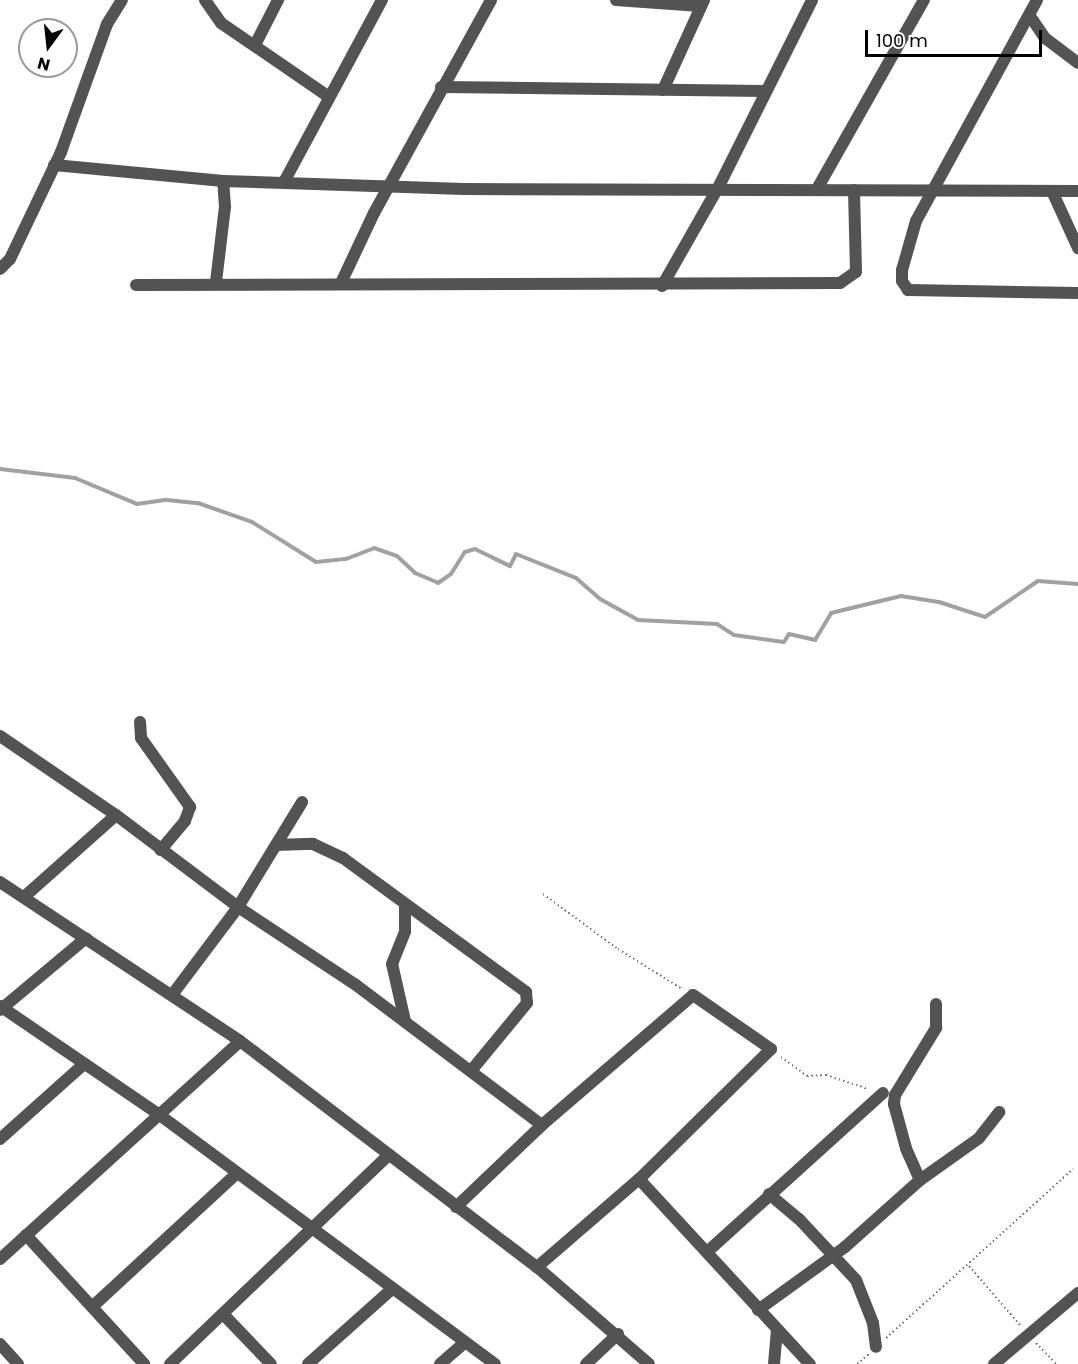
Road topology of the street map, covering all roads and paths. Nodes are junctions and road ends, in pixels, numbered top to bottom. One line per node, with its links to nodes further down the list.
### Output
1 (122, 0): 18 (street)
2 (206, 0): 12 (street)
3 (278, 0): 12 (street)
4 (382, 0): 17 (street)
5 (491, 0): 14 (street)
6 (616, 0): 10 (street)
7 (812, 0): 16 (street)
8 (924, 0): 23 (street)
9 (1037, 0): 11 (street)
10 (702, 3): 15 (street)
11 (1030, 16): 13 (street); 25 (street)
12 (255, 45): 17 (street)
13 (1078, 63)
14 (441, 87): 15 (street); 21 (street)
15 (663, 90): 16 (street)
16 (764, 91): 22 (street)
17 (329, 97): 20 (street)
18 (54, 165): 19 (street); 29 (street)
19 (223, 182): 20 (street); 30 (street)
20 (285, 182): 21 (street)
21 (392, 184): 22 (street); 31 (street)
22 (718, 188): 23 (street); 33 (street)
23 (817, 189): 24 (street)
24 (854, 190): 25 (street); 33 (street)
25 (934, 191): 26 (street); 34 (street)
26 (1052, 191): 27 (street); 28 (street)
27 (1078, 191)
28 (1078, 248)
29 (0, 269)
30 (216, 282): 31 (street); 32 (street)
31 (341, 283): 33 (street)
32 (136, 285)
33 (662, 286)
34 (1078, 293)
35 (140, 722): 40 (street)
36 (0, 736): 38 (street)
37 (302, 802): 39 (street)
38 (116, 815): 40 (street); 43 (street)
39 (276, 845): 44 (street); 45 (street)
40 (162, 849): 45 (street)
41 (0, 882): 43 (street)
42 (543, 894): 48 (path)
43 (24, 897): 46 (street)
44 (405, 904): 51 (street); 55 (street)
45 (238, 907): 47 (street); 51 (street)
46 (86, 938): 47 (street); 50 (street)
47 (172, 995): 52 (street)
48 (693, 995): 53 (street); 59 (street)
49 (936, 1004): 65 (street)
50 (1, 1008): 54 (street)
51 (405, 1021): 55 (street)
52 (240, 1041): 58 (street); 61 (street)
53 (771, 1049): 56 (path); 64 (street)
54 (84, 1064): 58 (street); 60 (street)
55 (471, 1071): 59 (street)
56 (883, 1094): 66 (street)
57 (999, 1112): 65 (street)
58 (161, 1116): 63 (street); 69 (street)
59 (542, 1125): 67 (street)
60 (0, 1139)
61 (389, 1155): 67 (street); 68 (street)
62 (1073, 1169): 73 (path)
63 (237, 1174): 68 (street); 77 (street)
64 (639, 1179): 70 (street); 74 (street)
65 (920, 1180): 71 (street)
66 (770, 1194): 70 (street); 71 (street)
67 (456, 1207): 74 (street)
68 (312, 1231): 75 (street); 79 (street)
69 (26, 1235): 72 (street); 77 (street)
70 (707, 1252): 78 (street)
71 (832, 1256): 78 (street); 85 (street)
72 (0, 1259)
73 (969, 1266): 81 (path); 85 (path)
74 (537, 1267): 82 (street)
75 (392, 1289): 83 (street); 90 (street)
76 (1078, 1293): 81 (street)
77 (92, 1307): 87 (street)
78 (758, 1310): 80 (street)
79 (223, 1314): 88 (street); 89 (street)
80 (777, 1329): 95 (street); 96 (street)
81 (1027, 1333): 98 (street); 99 (path)
82 (618, 1334): 93 (street); 94 (street)
83 (465, 1341): 91 (street); 92 (street)
84 (0, 1344): 86 (street)
85 (876, 1347): 97 (path)
86 (18, 1364)
87 (144, 1364)
88 (170, 1364)
89 (271, 1364)
90 (308, 1364)
91 (440, 1364)
92 (495, 1364)
93 (586, 1364)
94 (649, 1364)
95 (774, 1364)
96 (810, 1364)
97 (857, 1364)
98 (994, 1364)
99 (1056, 1364)

